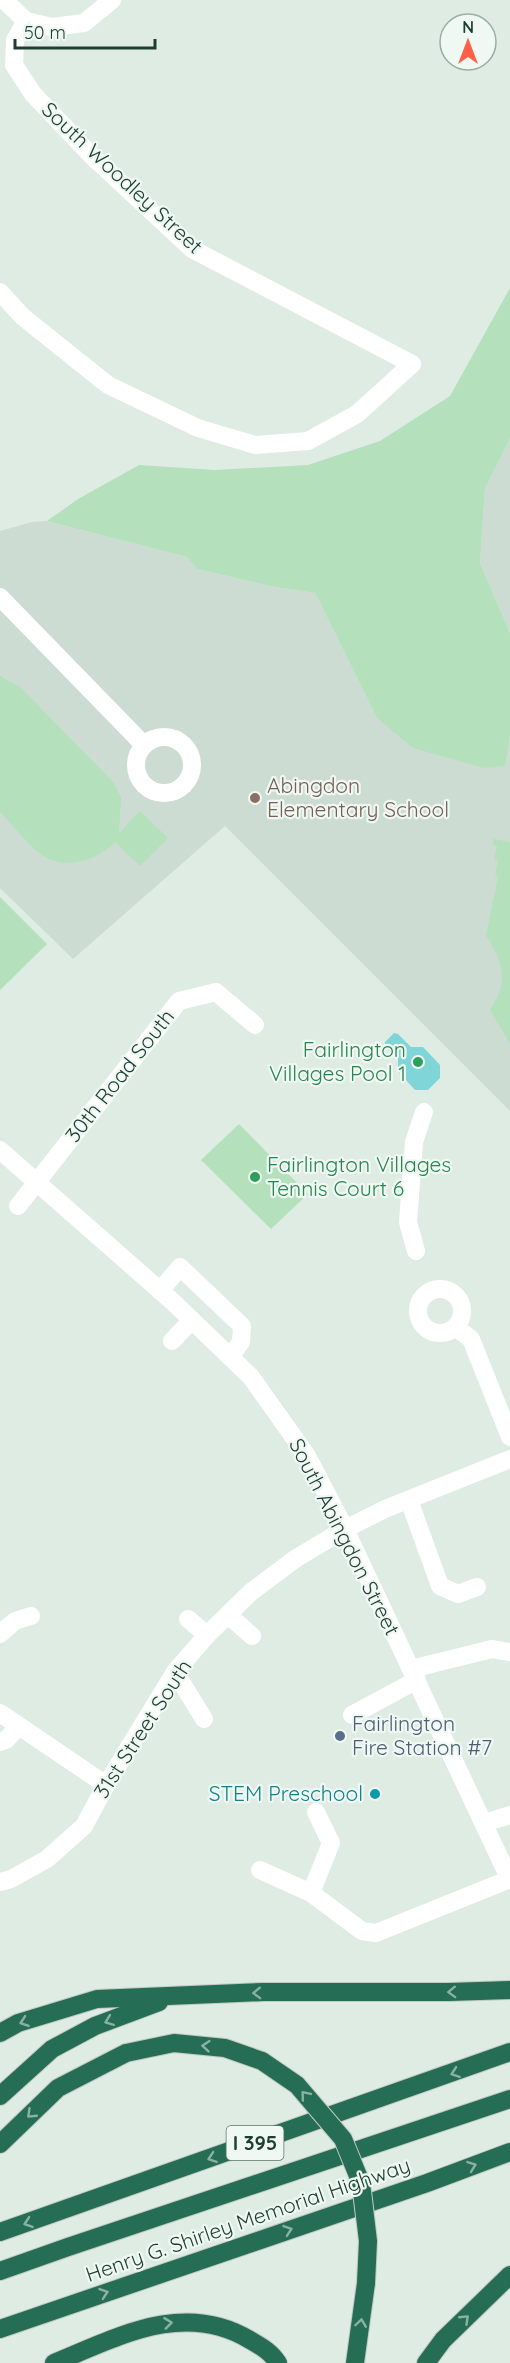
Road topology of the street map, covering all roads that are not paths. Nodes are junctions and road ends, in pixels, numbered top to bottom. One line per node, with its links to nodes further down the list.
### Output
1 (4, 0): 3 (street)
2 (112, 0): 3 (street)
3 (26, 21): 4 (street, South Woodley Street)
4 (0, 292)
5 (0, 597): 6 (street)
6 (144, 745)
7 (255, 1025): 10 (street, 30th Road South)
8 (424, 1112): 12 (street)
9 (0, 1150): 10 (street, South Abingdon Street)
10 (37, 1180): 11 (street, 30th Road South); 13 (street, South Abingdon Street)
11 (18, 1206)
12 (416, 1251)
13 (160, 1291): 14 (street, South Abingdon Street); 17 (street)
14 (192, 1320): 16 (street); 17 (street, South Abingdon Street)
15 (455, 1327): 18 (street)
16 (172, 1341)
17 (230, 1357): 21 (street, South Abingdon Street)
18 (510, 1437)
19 (510, 1459): 20 (street, 31st Street South)
20 (409, 1500): 21 (street, 31st Street South); 22 (street)
21 (345, 1529): 23 (street, 31st Street South); 31 (street, South Abingdon Street)
22 (477, 1587)
23 (228, 1615): 27 (street, 31st Street South); 28 (street)
24 (31, 1616): 26 (street)
25 (188, 1619): 27 (street)
26 (0, 1634)
27 (207, 1635): 30 (street, 31st Street South)
28 (252, 1636)
29 (510, 1652): 31 (street)
30 (175, 1672): 34 (street); 37 (street, 31st Street South)
31 (414, 1675): 33 (street); 40 (street, South Abingdon Street)
32 (0, 1713): 35 (street)
33 (352, 1715)
34 (204, 1719)
35 (18, 1727): 36 (street); 37 (street)
36 (0, 1742)
37 (106, 1785): 43 (street, 31st Street South)
38 (316, 1812): 44 (street)
39 (510, 1815): 40 (street)
40 (484, 1823): 42 (street, South Abingdon Street)
41 (260, 1870): 44 (street)
42 (510, 1879): 44 (street)
43 (0, 1882)
44 (311, 1893)
45 (510, 1990): 46 (highway, one-way to 46)
46 (184, 1996): 47 (highway, one-way to 47); 49 (highway, one-way to 49)
47 (0, 2033)
48 (510, 2052): 53 (highway, I 395, one-way to 53)
49 (0, 2096)
50 (510, 2099): 54 (highway)
51 (0, 2144): 59 (highway, one-way to 51, bridge)
52 (510, 2152): 56 (highway, Henry G. Shirley Memorial Highway, one-way to 52)
53 (0, 2232)
54 (0, 2271)
55 (510, 2276): 60 (highway, one-way to 55)
56 (0, 2332)
57 (54, 2363): 58 (highway, one-way to 58)
58 (278, 2363)
59 (355, 2363)
60 (426, 2363)

